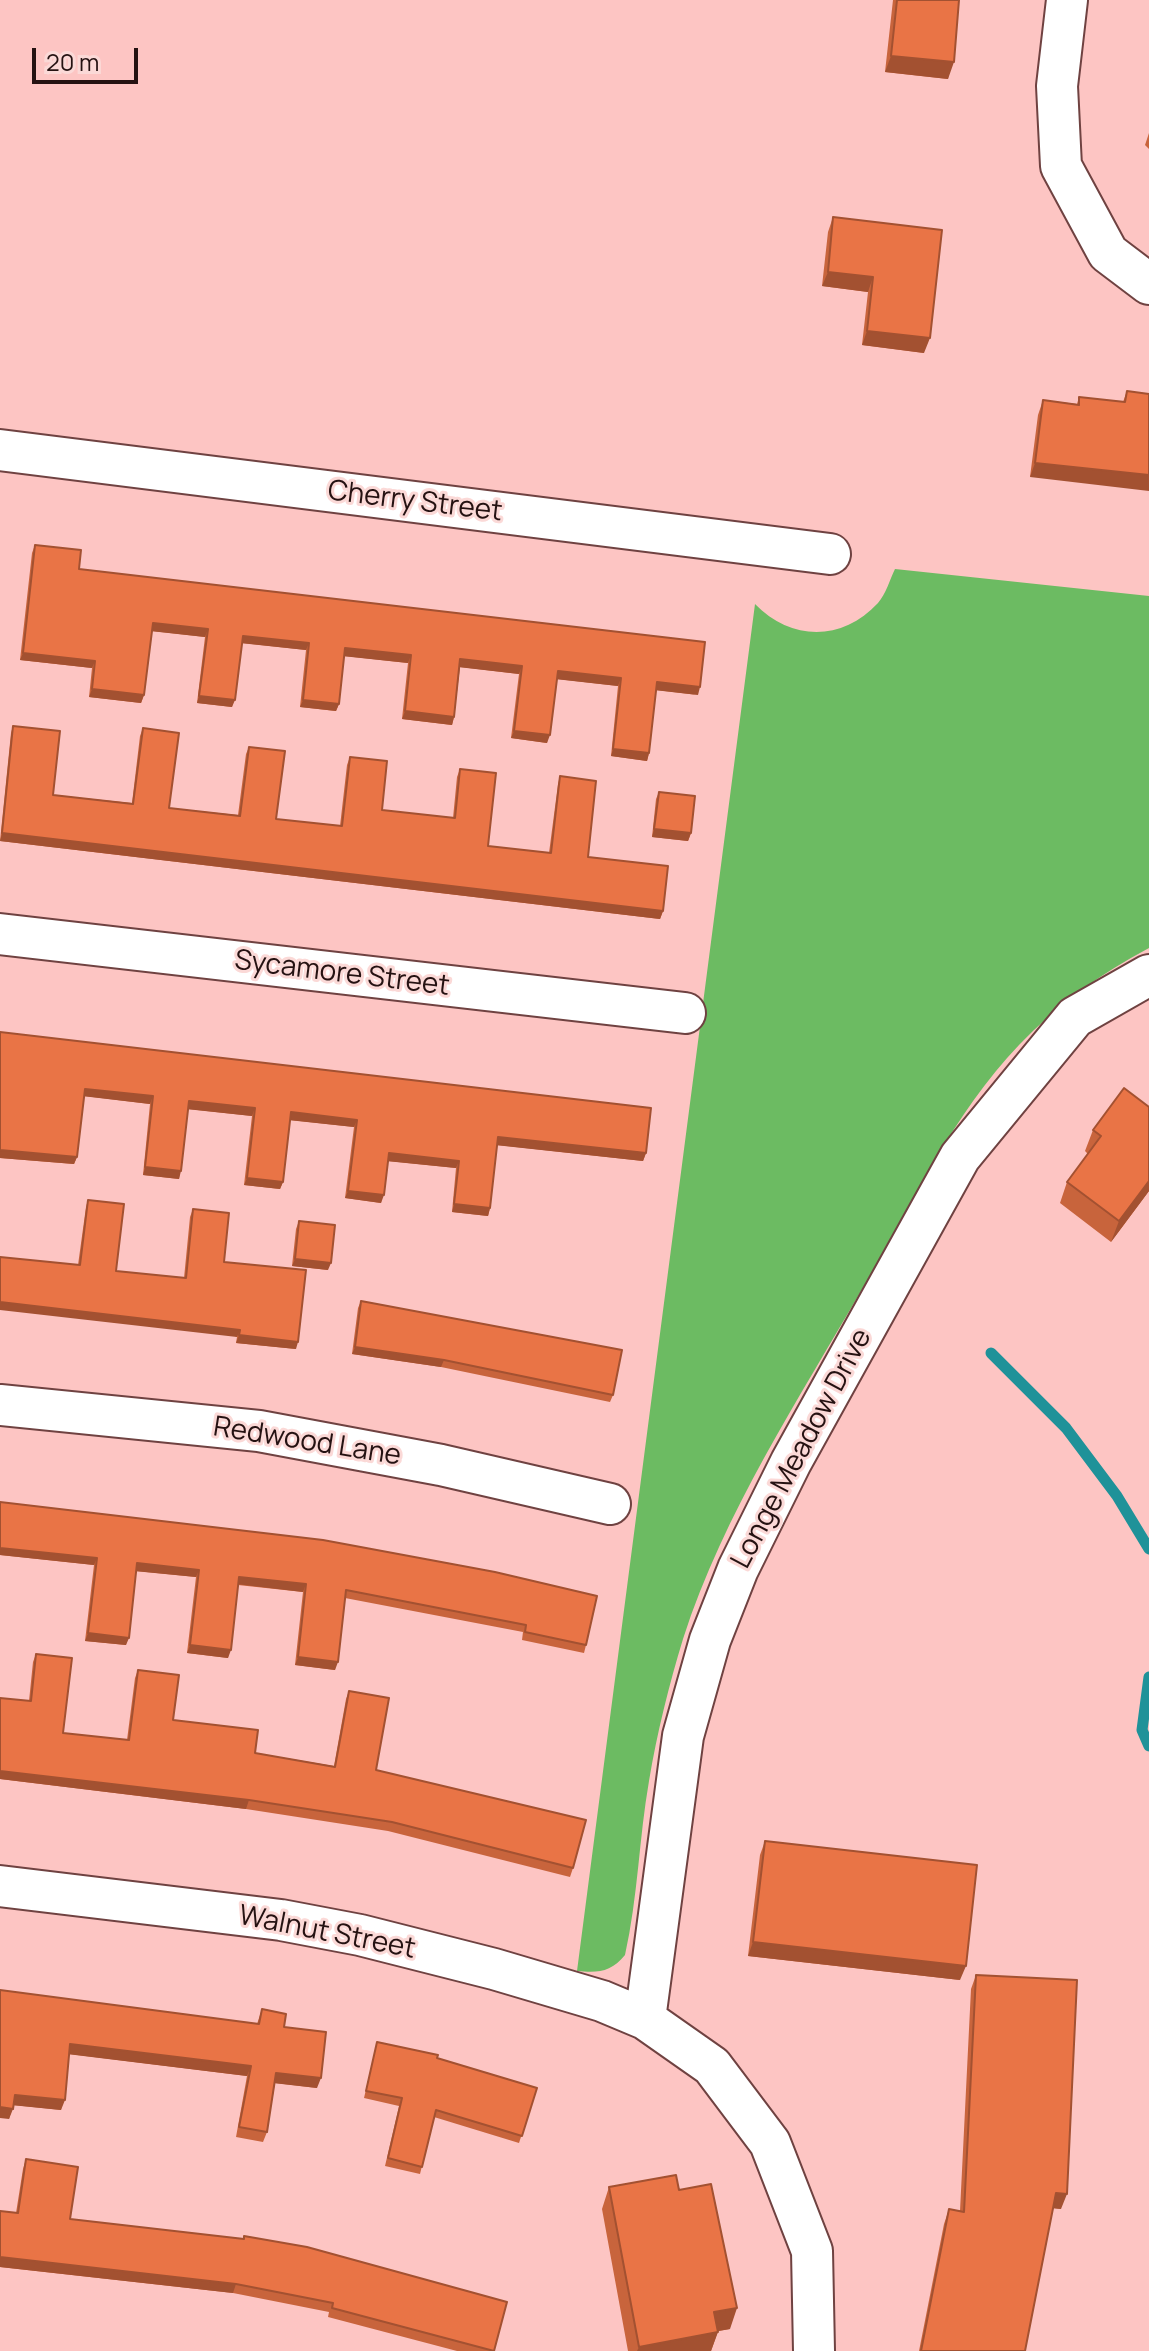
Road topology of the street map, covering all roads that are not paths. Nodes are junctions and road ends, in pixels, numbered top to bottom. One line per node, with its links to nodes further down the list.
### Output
1 (1067, 0): 2 (street)
2 (1149, 284)
3 (0, 450): 4 (street, Cherry Street)
4 (830, 554)
5 (0, 934): 7 (street, Sycamore Street)
6 (1149, 975): 11 (street, Longe Meadow Drive)
7 (685, 1013)
8 (0, 1405): 9 (street, Redwood Lane)
9 (610, 1504)
10 (0, 1886): 11 (street, Walnut Street)
11 (645, 2019): 12 (street, Walnut Street)
12 (814, 2351)

